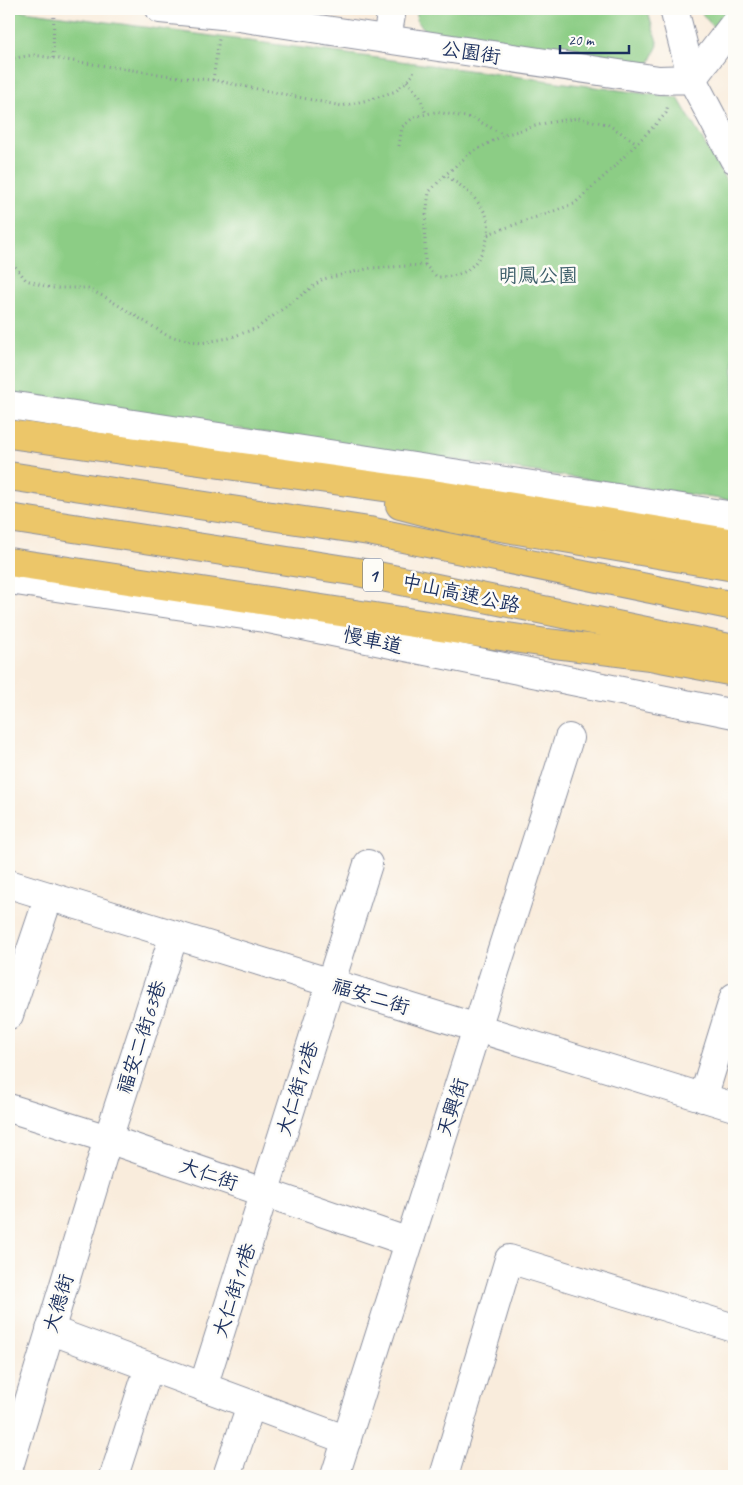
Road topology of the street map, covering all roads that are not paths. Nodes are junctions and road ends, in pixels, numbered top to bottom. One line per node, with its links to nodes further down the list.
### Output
1 (160, 9): 4 (street, 公園街)
2 (392, 9): 6 (street)
3 (674, 9): 7 (street)
4 (229, 13): 6 (street, 公園街)
5 (734, 24): 7 (street)
6 (387, 39): 7 (street, 公園街)
7 (692, 78): 8 (street)
8 (734, 159)
9 (9, 405): 13 (street)
10 (9, 434): 11 (highway)
11 (285, 473): 15 (highway); 17 (highway)
12 (9, 476): 19 (highway, 中山高速公路 / 1)
13 (734, 516)
14 (9, 518): 21 (highway, 中山高速公路 / 1)
15 (734, 543)
16 (9, 562): 20 (highway)
17 (734, 566)
18 (9, 580): 24 (street, 慢車道)
19 (734, 606)
20 (547, 643): 22 (highway); 23 (highway)
21 (734, 649)
22 (734, 672)
23 (734, 689)
24 (734, 714)
25 (568, 738): 33 (street, 天興街)
26 (368, 864): 30 (street, 大仁街12巷)
27 (9, 884): 28 (street, 福安二街)
28 (49, 896): 29 (street, 福安二街); 32 (street)
29 (174, 935): 30 (street, 福安二街); 37 (street, 福安二街63巷)
30 (330, 983): 33 (street, 福安二街); 38 (street, 大仁街12巷)
31 (734, 997): 34 (street)
32 (9, 1015)
33 (477, 1028): 34 (street, 福安二街); 39 (street, 天興街)
34 (703, 1098): 35 (street, 福安二街)
35 (734, 1107)
36 (9, 1108): 37 (street, 大仁街)
37 (108, 1139): 38 (street, 大仁街); 41 (street, 大德街)
38 (265, 1193): 39 (street, 大仁街); 43 (street, 大仁街11巷)
39 (409, 1242): 45 (street, 天興街)
40 (734, 1328): 50 (street)
41 (50, 1330): 42 (street); 46 (street, 大德街)
42 (149, 1367): 43 (street); 47 (street)
43 (203, 1387): 44 (street)
44 (251, 1405): 45 (street); 48 (street)
45 (346, 1440): 49 (street, 天興街)
46 (9, 1467)
47 (114, 1476)
48 (227, 1476)
49 (335, 1476)
50 (444, 1476)

